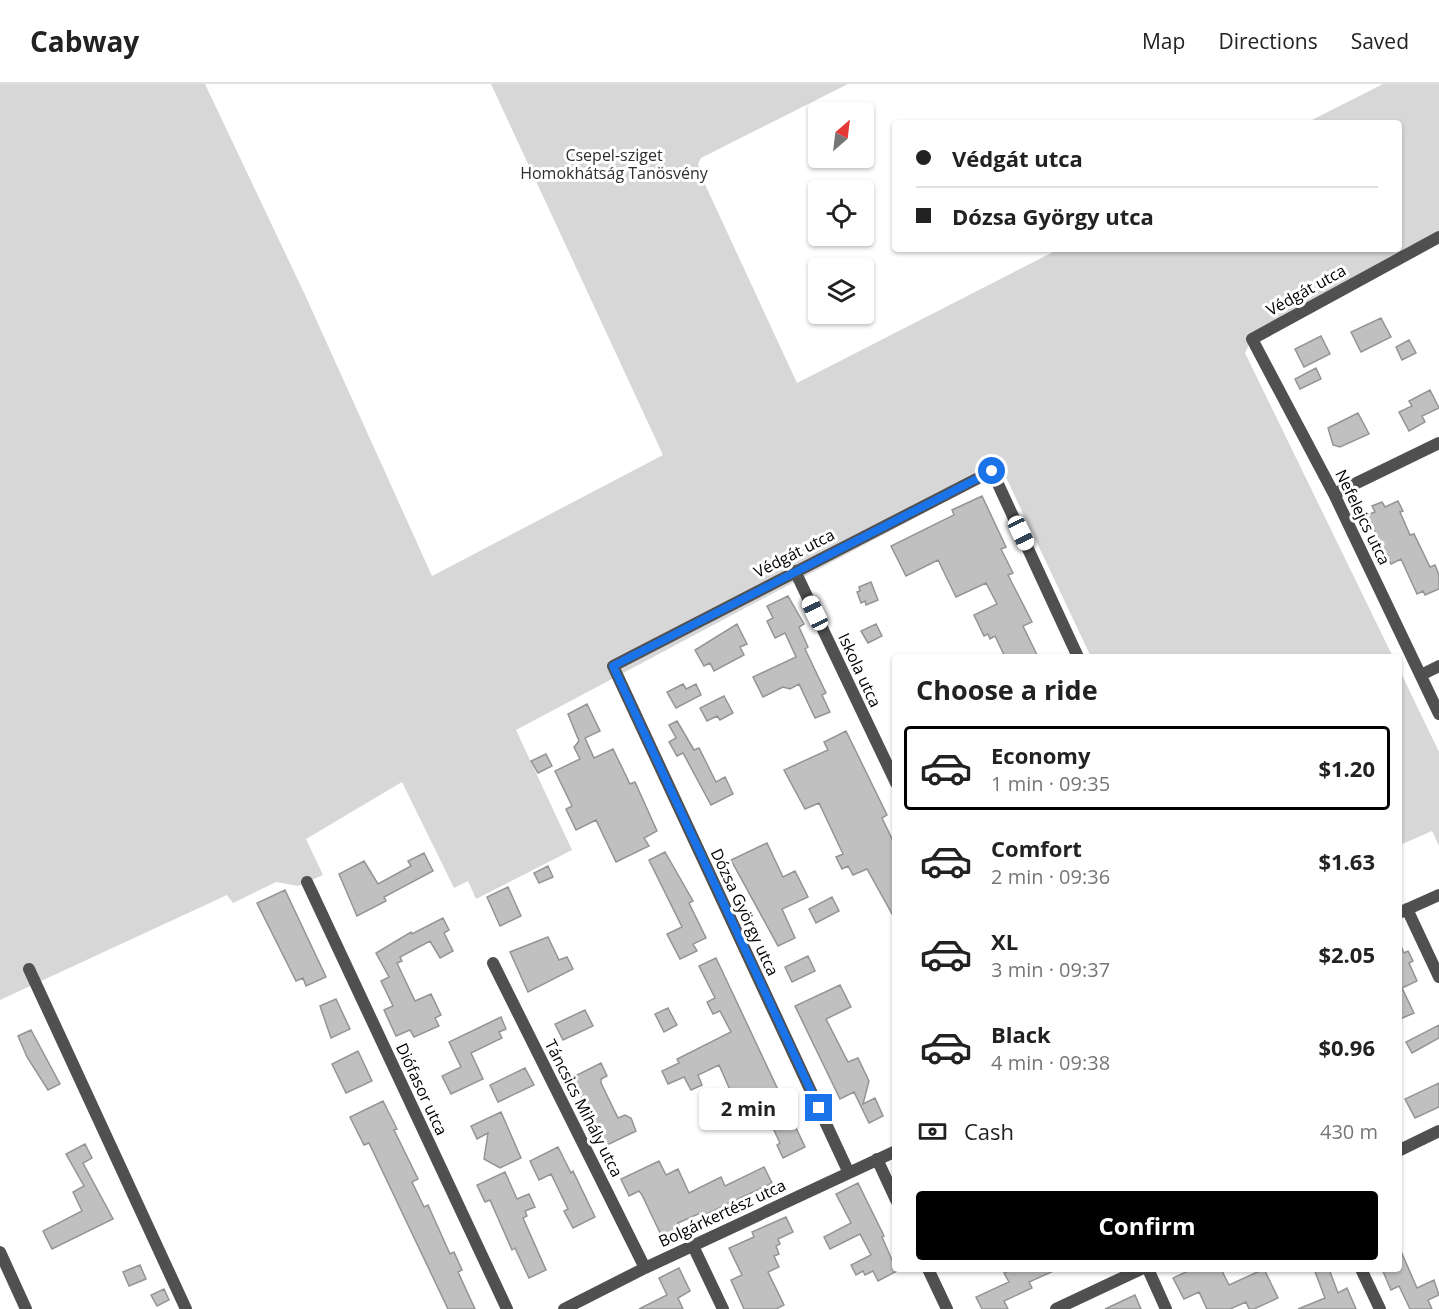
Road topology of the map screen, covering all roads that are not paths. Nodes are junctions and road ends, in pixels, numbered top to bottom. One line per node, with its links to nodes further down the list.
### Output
1 (1439, 237): 2 (street, Védgát utca)
2 (1252, 339): 4 (street, Nefelejcs utca)
3 (1439, 442): 4 (street)
4 (1334, 494): 9 (street, Nefelejcs utca)
5 (795, 571): 6 (street, Védgát utca); 7 (street, Védgát utca); 11 (street, Iskola utca)
6 (1077, 654)
7 (613, 666): 22 (street, Dózsa György utca)
8 (1439, 666): 9 (street)
9 (1421, 675): 10 (street, Nefelejcs utca)
10 (1439, 714)
11 (892, 775)
12 (307, 882): 33 (street, Diófasor utca)
13 (1439, 895): 14 (street)
14 (1403, 911): 17 (street)
15 (493, 963): 26 (street, Táncsics Mihály utca)
16 (29, 969): 32 (street)
17 (1439, 977)
18 (1439, 1131): 19 (street)
19 (1402, 1149)
20 (892, 1153): 21 (street, Bolgárkertész utca)
21 (877, 1159): 22 (street, Bolgárkertész utca); 23 (street)
22 (848, 1172): 24 (street, Bolgárkertész utca)
23 (892, 1191)
24 (693, 1246): 26 (street, Bolgárkertész utca); 35 (street)
25 (0, 1252): 31 (street)
26 (645, 1268): 34 (street, Bolgárkertész utca)
27 (929, 1272): 36 (street)
28 (1135, 1272): 37 (street)
29 (1149, 1272): 38 (street)
30 (1362, 1272): 39 (street)
31 (26, 1309)
32 (186, 1309)
33 (507, 1309)
34 (564, 1309)
35 (723, 1309)
36 (947, 1309)
37 (1056, 1309)
38 (1166, 1309)
39 (1380, 1309)

